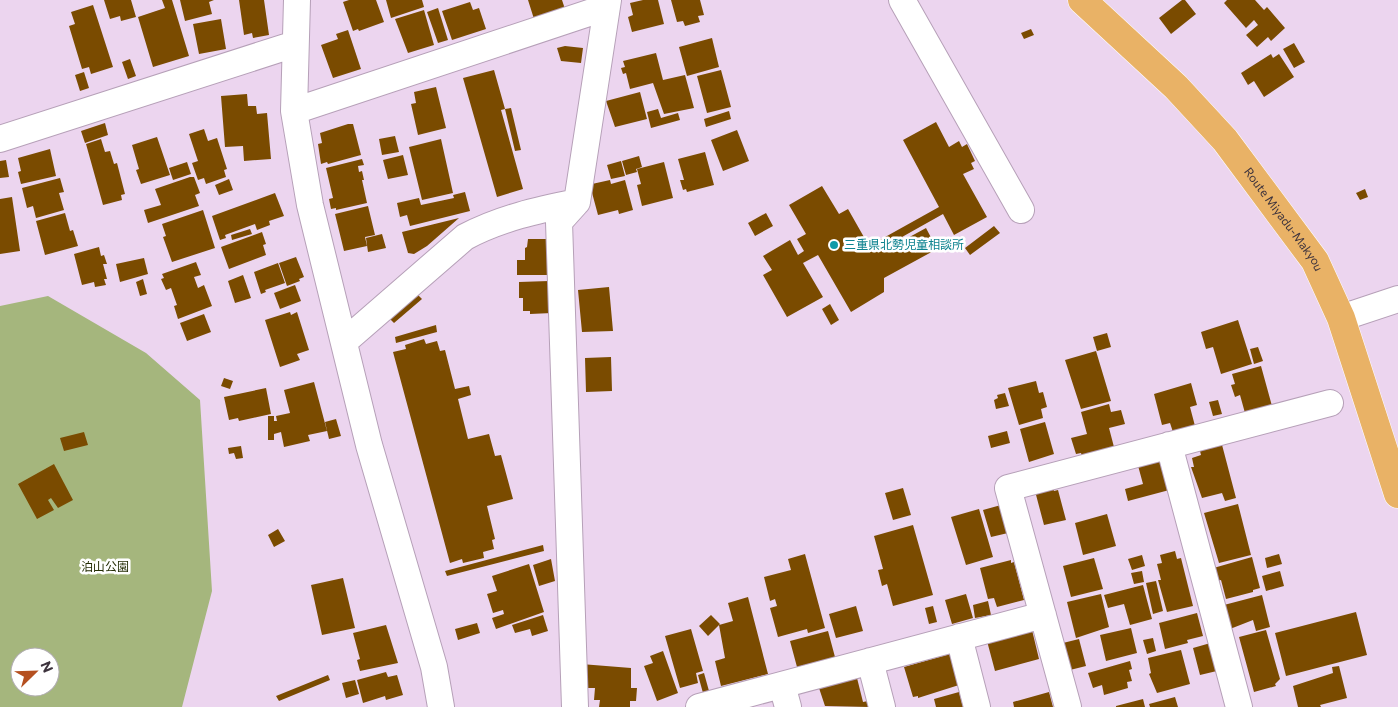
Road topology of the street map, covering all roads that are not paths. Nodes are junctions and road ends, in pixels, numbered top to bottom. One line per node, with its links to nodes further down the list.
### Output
1 (297, 0): 5 (street)
2 (902, 0): 9 (street)
3 (1082, 0): 11 (main road, Route Miyadu-Makyou)
4 (607, 4): 6 (street); 8 (street)
5 (295, 44): 6 (street); 7 (street)
6 (294, 112): 12 (street)
7 (0, 139)
8 (577, 202): 12 (street); 21 (street)
9 (1021, 210)
10 (1398, 298): 11 (street)
11 (1341, 318): 15 (main road, Route Miyadu-Makyou)
12 (344, 342): 20 (street)
13 (1330, 403): 14 (street)
14 (1170, 445): 16 (street); 26 (street)
15 (1398, 494)
16 (1043, 615): 17 (street); 25 (street)
17 (959, 637): 18 (street); 24 (street)
18 (870, 661): 19 (street); 23 (street)
19 (785, 696): 22 (street)
20 (441, 707)
21 (575, 707)
22 (699, 707)
23 (882, 707)
24 (977, 707)
25 (1068, 707)
26 (1239, 707)

